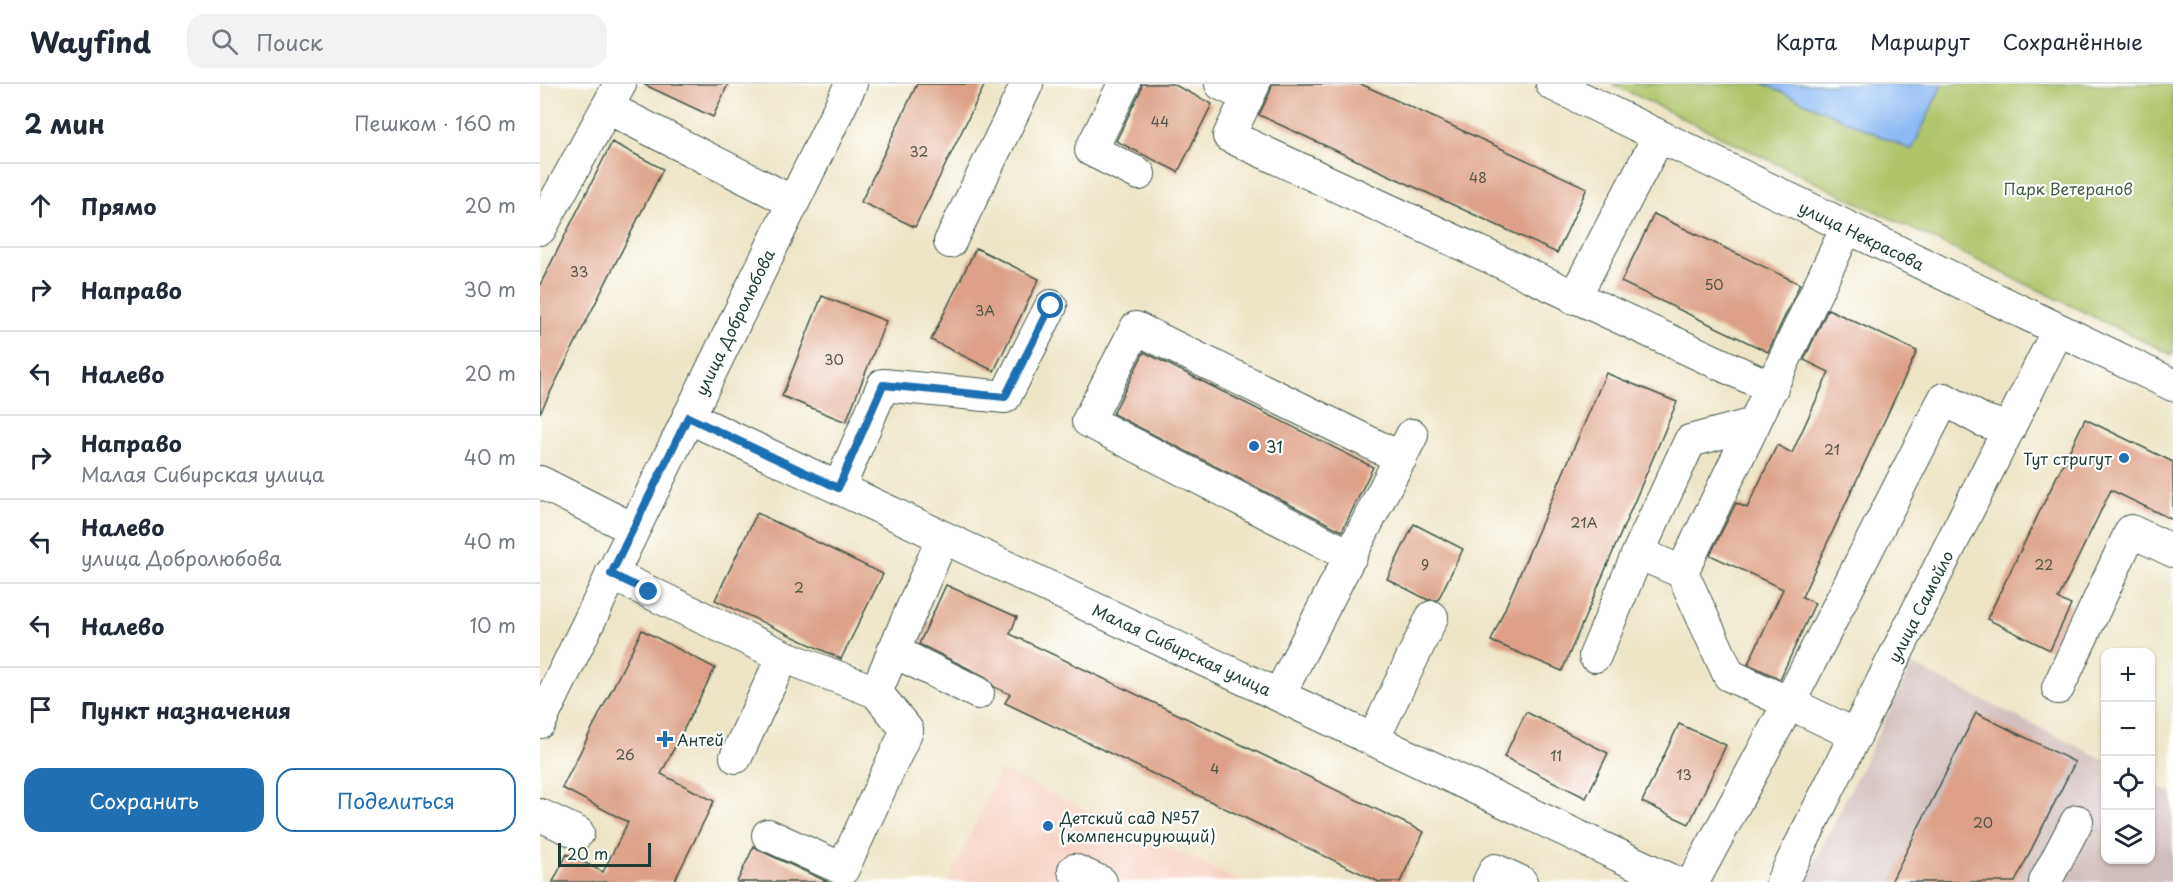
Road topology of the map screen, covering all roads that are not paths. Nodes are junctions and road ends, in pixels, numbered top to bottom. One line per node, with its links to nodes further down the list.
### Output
1 (850, 84): 9 (street, улица Добролюбова)
2 (1027, 84): 12 (street)
3 (1124, 84): 8 (street)
4 (1552, 84): 7 (street, улица Некрасова)
5 (1241, 88): 13 (street)
6 (614, 96): 9 (street); 11 (street)
7 (1659, 136): 10 (street, улица Некрасова); 13 (street)
8 (1139, 174)
9 (793, 202): 18 (street, улица Добролюбова)
10 (1847, 227): 15 (street, улица Некрасова); 17 (street)
11 (540, 230)
12 (950, 242)
13 (1574, 298): 17 (street)
14 (1051, 306): 22 (street)
15 (2058, 330): 16 (street, улица Некрасова); 20 (street, улица Самойло)
16 (2173, 385)
17 (1772, 388): 19 (street)
18 (688, 417): 22 (street, Малая Сибирская улица); 23 (street, улица Добролюбова)
19 (1754, 424): 26 (street); 28 (street)
20 (2009, 429): 38 (street); 40 (street, улица Самойло)
21 (540, 482): 23 (street)
22 (838, 488): 24 (street, Малая Сибирская улица)
23 (633, 529): 29 (street, улица Добролюбова)
24 (943, 537): 31 (street); 37 (street, Малая Сибирская улица)
25 (2173, 551): 34 (street)
26 (1638, 553): 28 (street); 33 (street)
27 (1351, 556): 27 (street); 37 (street)
28 (1682, 572): 38 (street)
29 (611, 574): 32 (street); 39 (street, улица Добролюбова)
30 (1432, 617): 41 (street)
31 (893, 651): 35 (street); 36 (street)
32 (783, 656): 35 (street); 42 (street)
33 (1595, 656)
34 (2058, 688)
35 (876, 692): 46 (street)
36 (978, 693)
37 (1279, 695): 41 (street, Малая Сибирская улица)
38 (1789, 702): 40 (street); 50 (street)
39 (540, 722)
40 (1856, 735): 51 (street, улица Самойло)
41 (1373, 740): 49 (street, Малая Сибирская улица)
42 (736, 757)
43 (540, 815): 45 (street)
44 (2077, 821): 52 (street)
45 (578, 833)
46 (768, 835)
47 (1490, 882): 48 (street)
48 (1521, 882)
49 (1675, 882)
50 (1693, 882)
51 (1782, 882)
52 (2045, 882)

